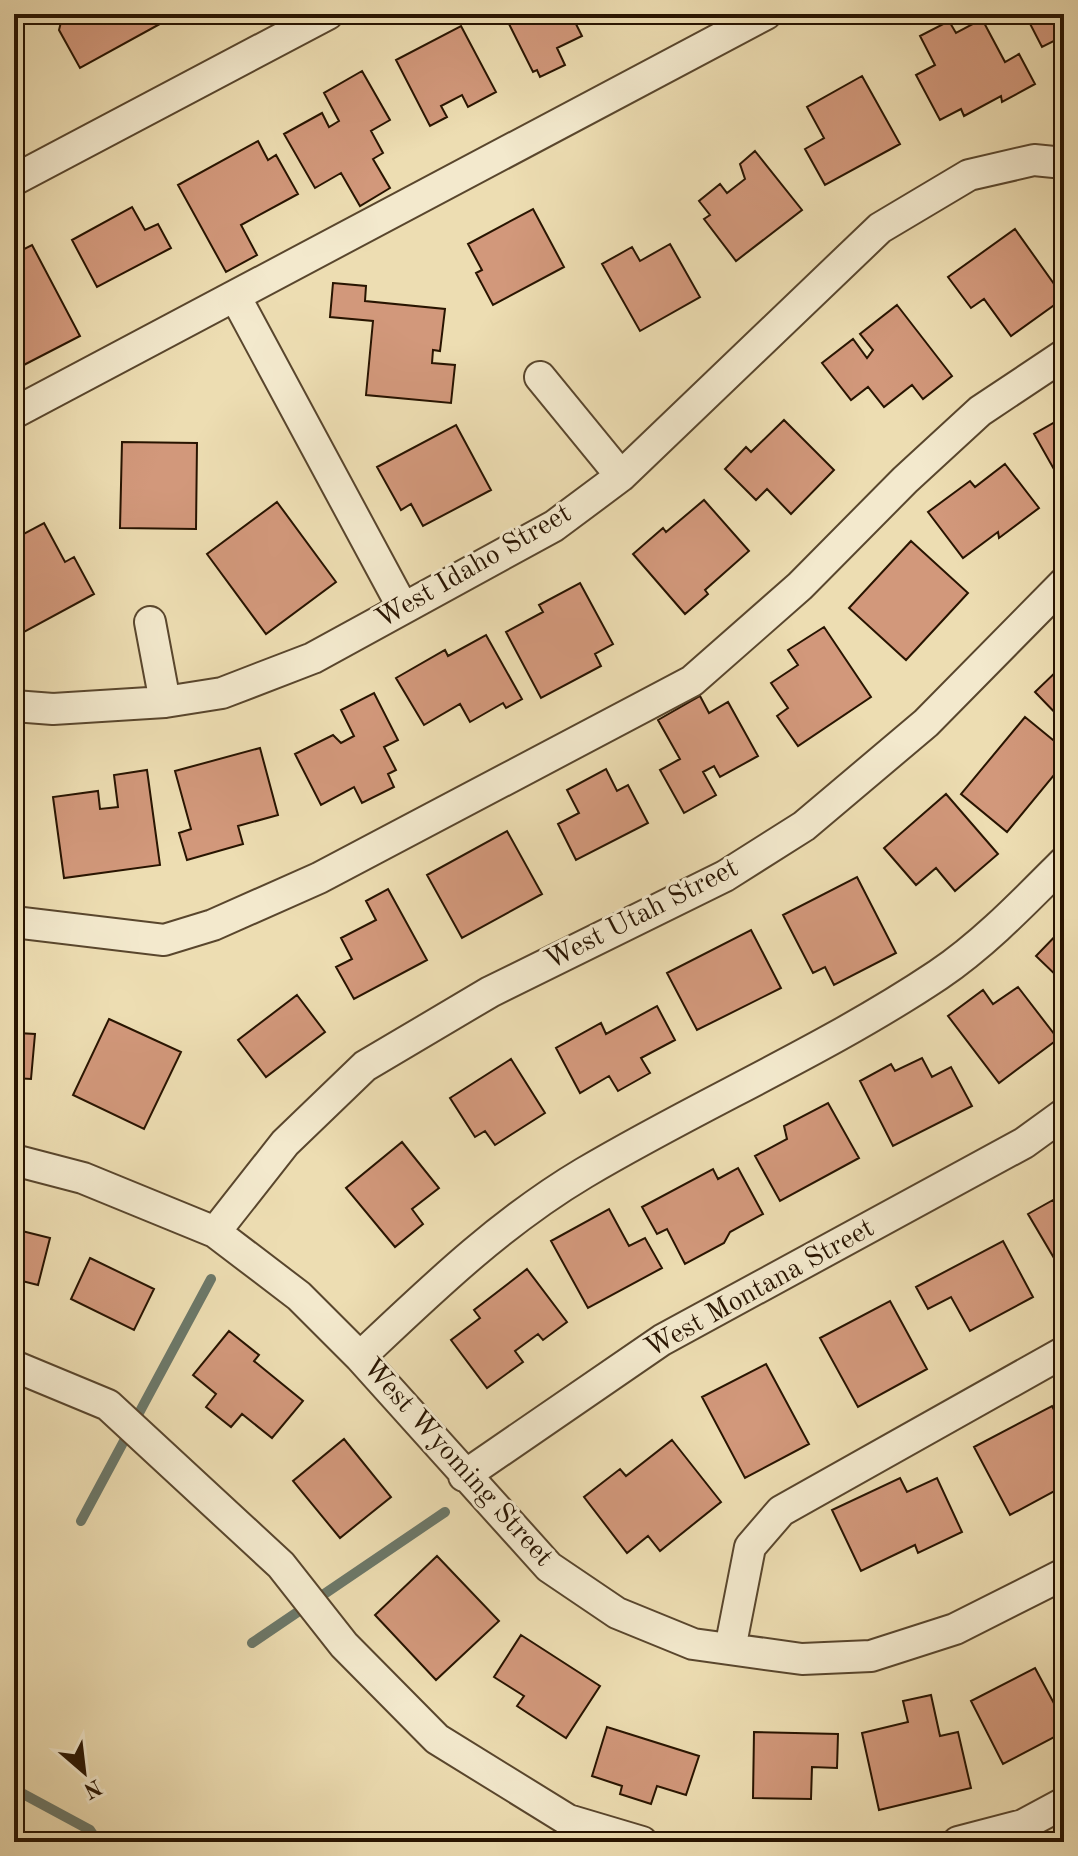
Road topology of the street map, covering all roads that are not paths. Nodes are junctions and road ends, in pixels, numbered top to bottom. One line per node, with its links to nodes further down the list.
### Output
1 (328, 14): 4 (street)
2 (766, 14): 5 (street)
3 (1064, 163): 9 (street, West Idaho Street)
4 (16, 174)
5 (235, 296): 8 (street); 11 (street)
6 (1064, 355): 16 (street)
7 (540, 377): 9 (street)
8 (14, 413)
9 (621, 476): 11 (street, West Idaho Street)
10 (1064, 583): 19 (street, West Utah Street)
11 (403, 608): 13 (street, West Idaho Street)
12 (150, 622): 13 (street)
13 (165, 702): 14 (street, West Idaho Street)
14 (14, 706)
15 (1064, 862): 21 (street)
16 (14, 922)
17 (1064, 1114): 23 (street, West Montana Street)
18 (14, 1160): 19 (street, West Wyoming Street)
19 (215, 1232): 21 (street, West Wyoming Street)
20 (1064, 1352): 25 (street)
21 (360, 1357): 23 (street, West Wyoming Street)
22 (14, 1366): 27 (street)
23 (464, 1476): 25 (street, West Wyoming Street)
24 (1064, 1574): 25 (street, West Wyoming Street)
25 (730, 1649)
26 (1064, 1803): 28 (street)
27 (642, 1842)
28 (958, 1842)

